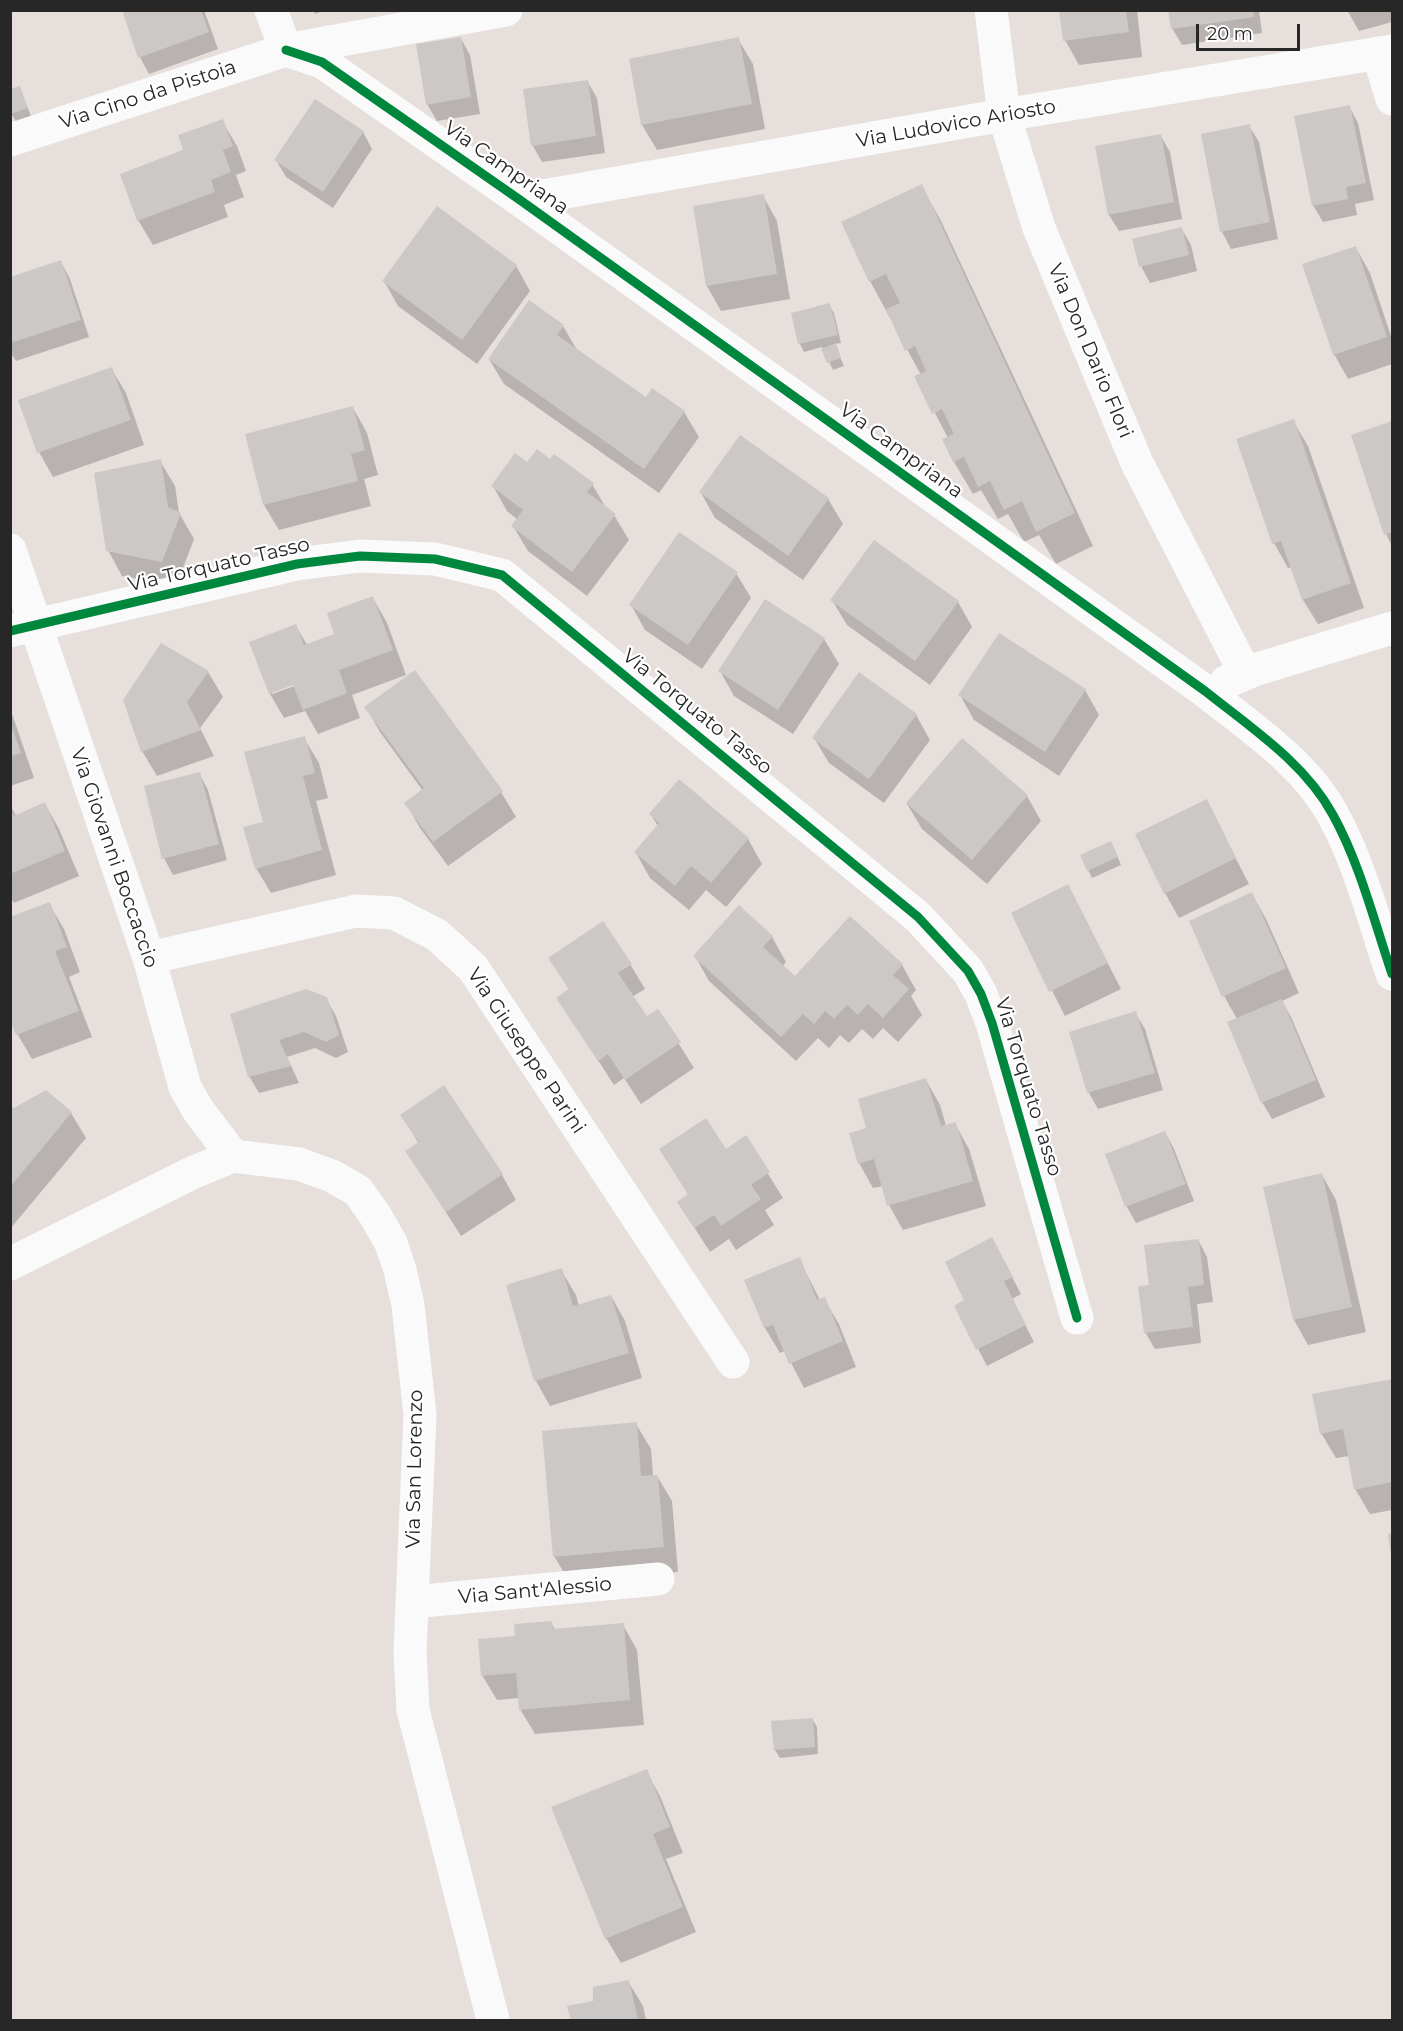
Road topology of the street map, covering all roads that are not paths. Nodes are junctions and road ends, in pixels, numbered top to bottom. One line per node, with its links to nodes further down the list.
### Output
1 (271, 10): 4 (street)
2 (506, 10): 4 (street, Via Cino da Pistoia)
3 (991, 10): 7 (street, Via Don Dario Flori)
4 (286, 50): 8 (street, Via Cino da Pistoia); 9 (street, Via Campriana)
5 (1385, 52): 6 (street); 7 (street, Via Ludovico Ariosto)
6 (1392, 99)
7 (1004, 115): 9 (street, Via Ludovico Ariosto); 13 (street, Via Don Dario Flori)
8 (10, 140)
9 (520, 200): 14 (street, Via Campriana)
10 (10, 550): 11 (street, Via Giovanni Boccaccio)
11 (23, 628): 15 (street, Via Giovanni Boccaccio); 19 (street, Via Torquato Tasso)
12 (1392, 628): 13 (street)
13 (1245, 673): 14 (street)
14 (1205, 691): 16 (street, Via Campriana)
15 (149, 958): 17 (street, Via Giovanni Boccaccio); 20 (street, Via Giuseppe Parini)
16 (1392, 974)
17 (233, 1156): 18 (street, Via San Lorenzo); 22 (street, Via San Lorenzo)
18 (10, 1264)
19 (1077, 1318)
20 (732, 1362)
21 (658, 1579): 22 (street, Via Sant'Alessio)
22 (412, 1602): 23 (street, Via San Lorenzo)
23 (493, 2020)

